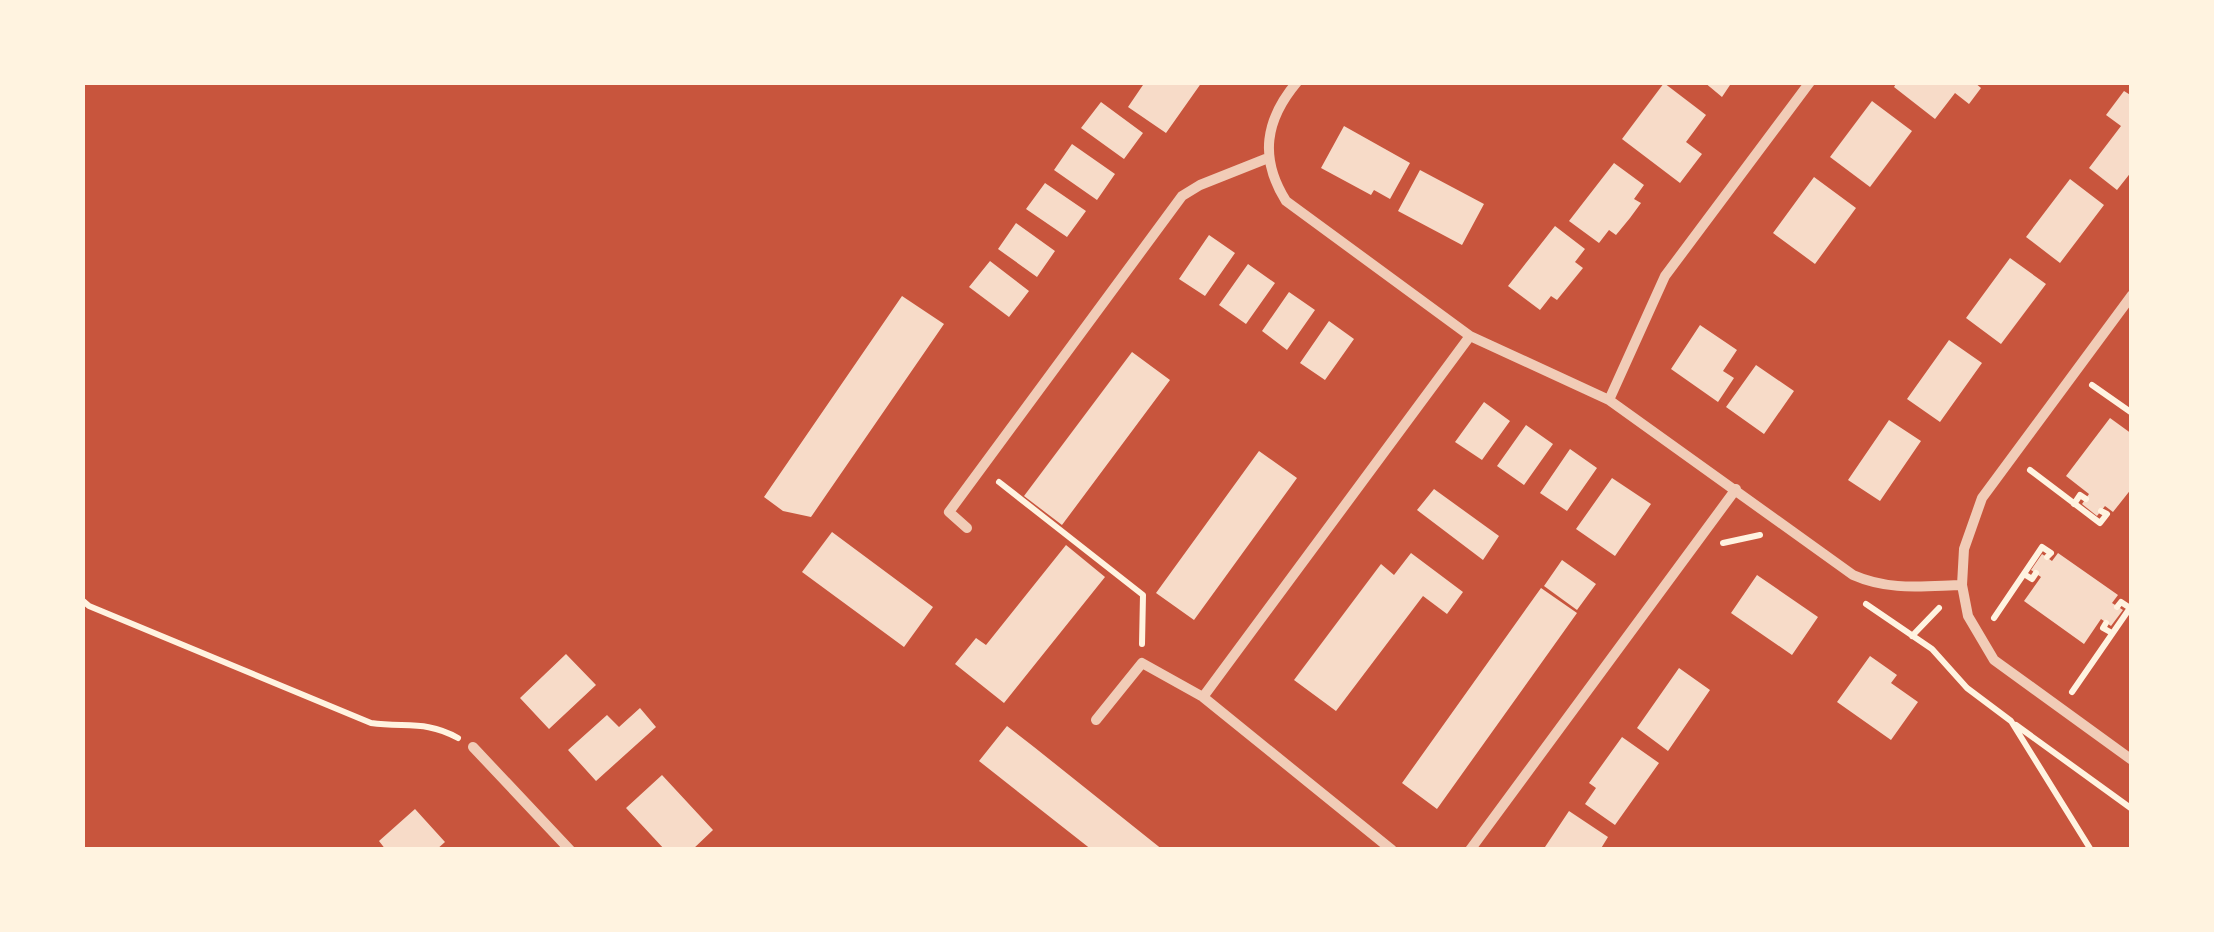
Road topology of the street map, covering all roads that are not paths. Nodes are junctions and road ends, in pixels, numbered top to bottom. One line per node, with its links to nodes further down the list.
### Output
1 (1297, 82): 3 (street)
2 (1810, 82): 6 (street)
3 (1268, 158): 5 (street); 8 (street)
4 (2132, 295): 9 (street)
5 (1470, 336): 6 (street); 10 (street)
6 (1609, 400): 7 (street)
7 (1736, 489): 9 (street); 16 (street)
8 (966, 528)
9 (1962, 585): 13 (street)
10 (1203, 697): 11 (street); 15 (street)
11 (1096, 720)
12 (473, 747): 14 (street)
13 (2132, 760)
14 (570, 850)
15 (1392, 850)
16 (1470, 850)

